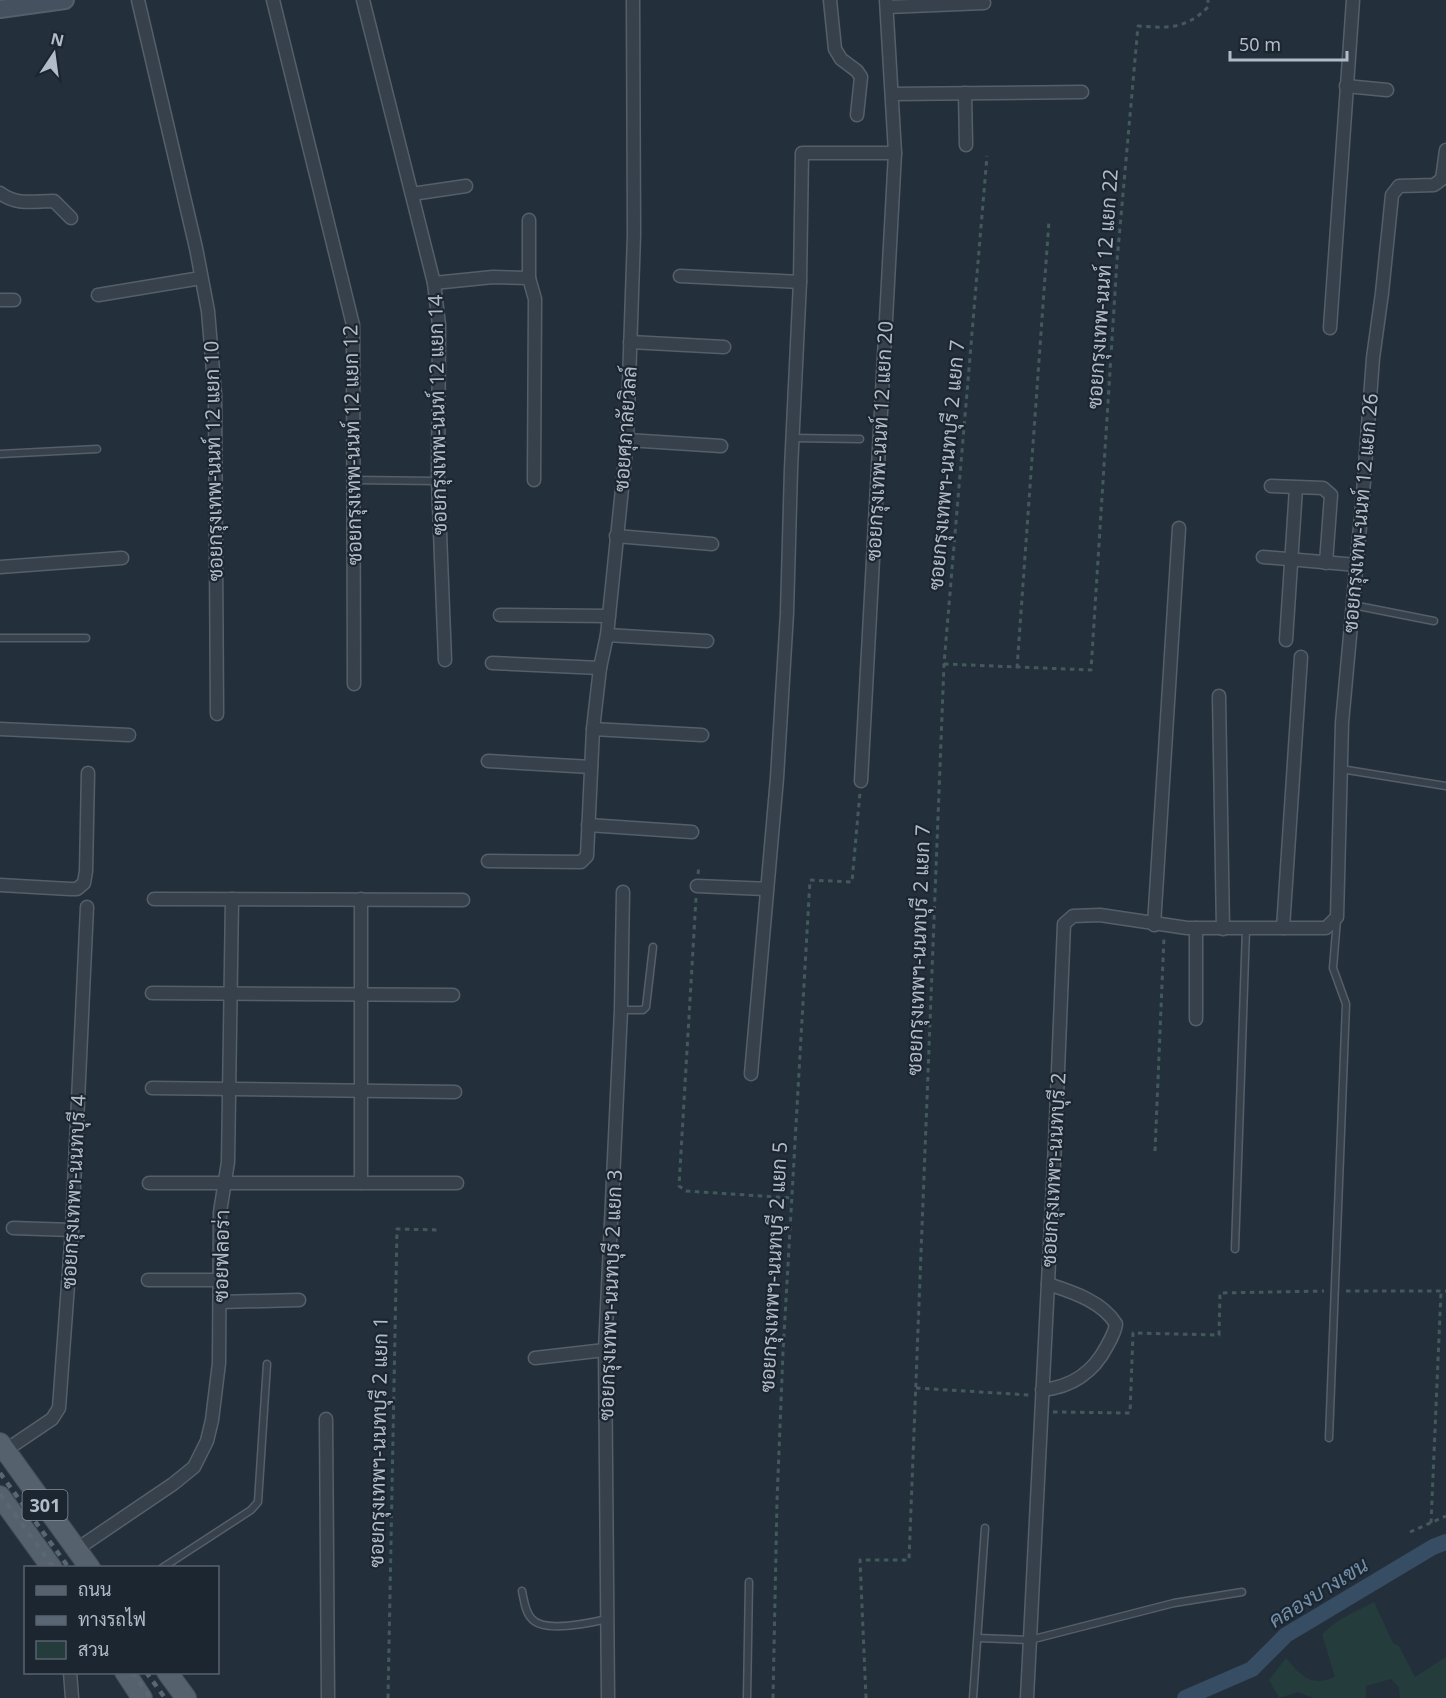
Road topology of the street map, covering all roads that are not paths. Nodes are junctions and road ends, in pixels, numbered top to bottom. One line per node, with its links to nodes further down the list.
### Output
1 (65, 0): 10 (street)
2 (138, 0): 26 (street, ซอยกรุงเทพ-นนท์ 12 แยก 10)
3 (273, 0): 42 (street, ซอยกรุงเทพ-นนท์ 12 แยก 12)
4 (363, 0): 22 (street, ซอยกรุงเทพ-นนท์ 12 แยก 14)
5 (633, 0): 34 (street, ซอยศุภาลัยวิลล์)
6 (830, 0): 16 (street)
7 (1353, 0): 11 (street)
8 (984, 3): 9 (street)
9 (887, 4): 15 (street, ซอยกรุงเทพ-นนท์ 12 แยก 20)
10 (0, 9)
11 (1346, 86): 12 (street); 33 (street)
12 (1387, 90)
13 (1082, 92): 14 (street)
14 (965, 93): 15 (street); 17 (street)
15 (892, 94): 19 (street, ซอยกรุงเทพ-นนท์ 12 แยก 20)
16 (857, 115)
17 (966, 144)
18 (1446, 150): 54 (street, ซอยกรุงเทพ-นนท์ 12 แยก 26)
19 (895, 153): 28 (street); 80 (street, ซอยกรุงเทพ-นนท์ 12 แยก 20)
20 (466, 186): 22 (street)
21 (0, 193): 23 (street)
22 (412, 194): 29 (street, ซอยกรุงเทพ-นนท์ 12 แยก 14)
23 (71, 219)
24 (529, 220): 27 (street)
25 (680, 276): 28 (street)
26 (201, 278): 30 (street); 71 (street, ซอยกรุงเทพ-นนท์ 12 แยก 10)
27 (529, 278): 29 (street); 43 (street)
28 (800, 282): 36 (street)
29 (434, 283): 44 (street, ซอยกรุงเทพ-นนท์ 12 แยก 14)
30 (98, 295)
31 (0, 300): 32 (street)
32 (14, 300)
33 (1330, 328)
34 (630, 342): 35 (street); 38 (street, ซอยศุภาลัยวิลล์)
35 (724, 347)
36 (793, 438): 37 (lane); 87 (street)
37 (860, 439)
38 (627, 440): 39 (street); 48 (street, ซอยศุภาลัยวิลล์)
39 (721, 446)
40 (97, 449): 41 (lane)
41 (0, 454)
42 (353, 480): 44 (lane); 69 (street, ซอยกรุงเทพ-นนท์ 12 แยก 12)
43 (534, 480)
44 (438, 481): 66 (street, ซอยกรุงเทพ-นนท์ 12 แยก 14)
45 (1271, 486): 46 (street)
46 (1296, 488): 52 (street); 53 (street)
47 (1179, 528): 95 (street)
48 (616, 536): 49 (street); 58 (street, ซอยศุภาลัยวิลล์)
49 (712, 544)
50 (1263, 557): 52 (street)
51 (123, 558): 55 (street)
52 (1291, 561): 53 (street); 63 (street)
53 (1326, 563): 54 (street)
54 (1357, 565): 56 (street, ซอยกรุงเทพ-นนท์ 12 แยก 26)
55 (0, 567)
56 (1353, 606): 59 (lane); 78 (street, ซอยกรุงเทพ-นนท์ 12 แยก 26)
57 (500, 615): 58 (street)
58 (609, 616): 60 (street, ซอยศุภาลัยวิลล์)
59 (1434, 621)
60 (607, 634): 64 (street); 68 (street, ซอยศุภาลัยวิลล์)
61 (0, 638): 62 (lane)
62 (86, 638)
63 (1286, 640)
64 (707, 641)
65 (1301, 657): 97 (street)
66 (445, 660)
67 (492, 663): 68 (street)
68 (600, 668): 73 (street, ซอยศุภาลัยวิลล์)
69 (354, 684)
70 (1219, 696): 98 (street)
71 (217, 714)
72 (0, 729): 74 (street)
73 (593, 729): 75 (street); 77 (street, ซอยศุภาลัยวิลล์)
74 (129, 735)
75 (702, 735)
76 (488, 762): 77 (street)
77 (591, 767): 82 (street, ซอยศุภาลัยวิลล์)
78 (1341, 769): 81 (lane); 94 (street, ซอยกรุงเทพ-นนท์ 12 แยก 26)
79 (88, 773): 85 (street)
80 (861, 781)
81 (1446, 786)
82 (588, 825): 83 (street); 84 (street, ซอยศุภาลัยวิลล์)
83 (692, 832)
84 (488, 861)
85 (0, 885)
86 (697, 886): 87 (street)
87 (767, 889): 107 (street)
88 (623, 892): 105 (street, ซอยกรุงเทพฯ-นนทบุรี 2 แยก 3)
89 (154, 899): 90 (street)
90 (232, 899): 91 (street); 102 (street, ซอยฟลอร่า)
91 (361, 899): 92 (street); 103 (street)
92 (463, 900)
93 (87, 907): 117 (street, ซอยกรุงเทพฯ-นนทบุรี 4)
94 (1337, 917): 97 (street, ซอยกรุงเทพฯ-นนทบุรี 2); 129 (lane)
95 (1159, 925): 96 (street, ซอยกรุงเทพฯ-นนทบุรี 2); 121 (street, ซอยกรุงเทพฯ-นนทบุรี 2)
96 (1196, 928): 98 (street, ซอยกรุงเทพฯ-นนทบุรี 2); 106 (street)
97 (1282, 928): 99 (street, ซอยกรุงเทพฯ-นนทบุรี 2)
98 (1223, 929): 99 (street, ซอยกรุงเทพฯ-นนทบุรี 2)
99 (1246, 929): 118 (lane)
100 (653, 947): 105 (lane)
101 (152, 993): 102 (street)
102 (231, 993): 103 (street); 109 (street, ซอยฟลอร่า)
103 (361, 994): 104 (street); 110 (street)
104 (453, 995)
105 (621, 1010): 124 (street, ซอยกรุงเทพฯ-นนทบุรี 2 แยก 3)
106 (1196, 1018)
107 (751, 1074)
108 (152, 1088): 109 (street)
109 (229, 1089): 110 (street); 113 (street, ซอยฟลอร่า)
110 (361, 1091): 111 (street); 114 (street)
111 (455, 1092)
112 (149, 1182): 113 (street)
113 (224, 1183): 114 (street); 120 (street, ซอยฟลอร่า)
114 (361, 1183): 115 (street)
115 (457, 1183)
116 (13, 1228): 117 (street)
117 (72, 1230): 130 (street, ซอยกรุงเทพฯ-นนทบุรี 4)
118 (1235, 1250)
119 (148, 1280): 120 (street)
120 (220, 1280): 123 (street, ซอยฟลอร่า)
121 (1048, 1284): 127 (street, ซอยกรุงเทพฯ-นนทบุรี 2); 127 (street)
122 (299, 1300): 123 (street)
123 (220, 1302): 133 (street, ซอยฟลอร่า)
124 (605, 1350): 125 (street); 140 (street, ซอยกรุงเทพฯ-นนทบุรี 2 แยก 3)
125 (535, 1358)
126 (267, 1364): 136 (lane)
127 (1042, 1393): 142 (street, ซอยกรุงเทพฯ-นนทบุรี 2)
128 (326, 1419): 149 (street)
129 (1329, 1438)
130 (3, 1446): 133 (main road, 301)
131 (0, 1496): 134 (main road, 301)
132 (985, 1528): 141 (lane)
133 (77, 1549): 135 (main road, 301)
134 (51, 1566)
135 (89, 1566)
136 (165, 1566)
137 (749, 1582): 151 (lane)
138 (522, 1592): 140 (lane)
139 (1242, 1592): 142 (lane)
140 (607, 1620): 150 (street, ซอยกรุงเทพฯ-นนทบุรี 2 แยก 3)
141 (978, 1638): 142 (lane); 152 (lane)
142 (1030, 1640): 153 (street, ซอยกรุงเทพฯ-นนทบุรี 2)
143 (70, 1674): 146 (street)
144 (126, 1674): 147 (main road)
145 (168, 1674): 148 (main road)
146 (72, 1698)
147 (142, 1698)
148 (186, 1698)
149 (328, 1698)
150 (608, 1698)
151 (747, 1698)
152 (973, 1698)
153 (1027, 1698)

